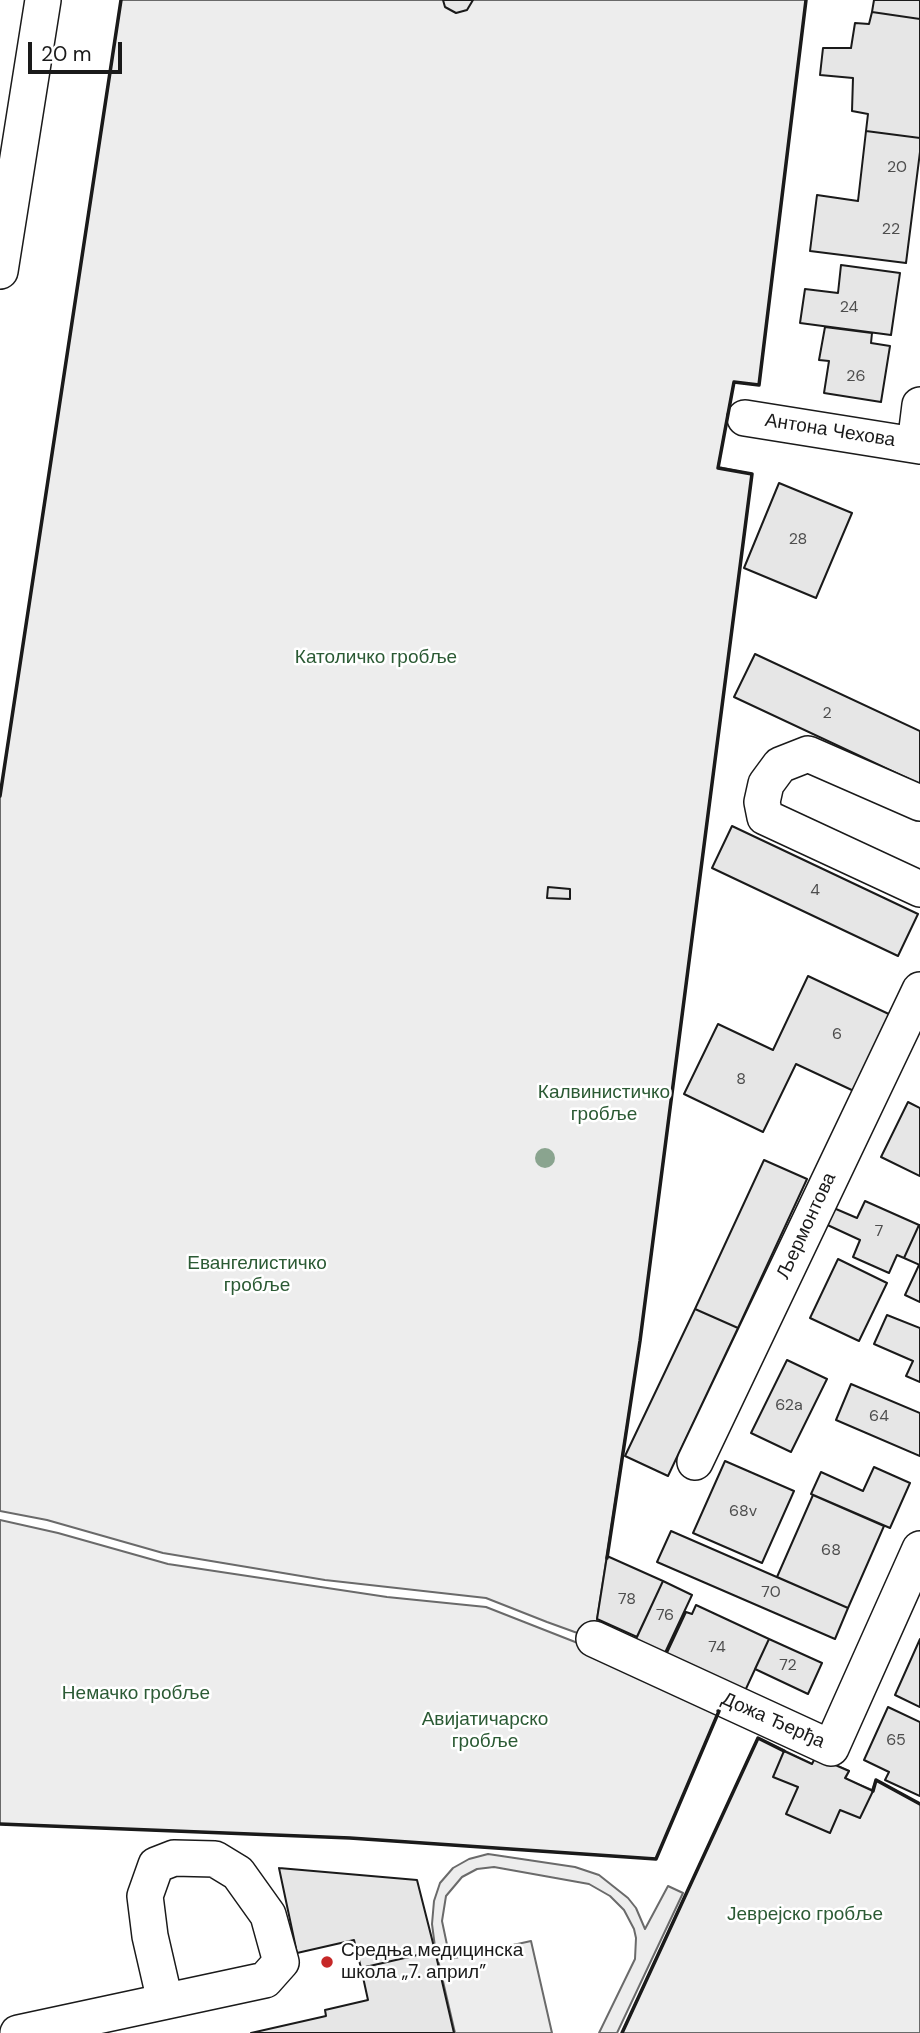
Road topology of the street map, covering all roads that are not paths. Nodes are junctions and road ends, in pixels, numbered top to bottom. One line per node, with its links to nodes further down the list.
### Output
1 (43, 0): 2 (street)
2 (0, 271)
3 (920, 405): 5 (street, Антона Чехова)
4 (745, 418): 5 (street, Антона Чехова)
5 (918, 445)
6 (920, 803): 7 (street)
7 (920, 889)
8 (920, 990): 9 (street, Љермонтова)
9 (695, 1462)
10 (920, 1549): 11 (street, Дожа Ђерђа)
11 (594, 1639)
12 (165, 2001): 12 (street); 13 (street)
13 (18, 2033)

